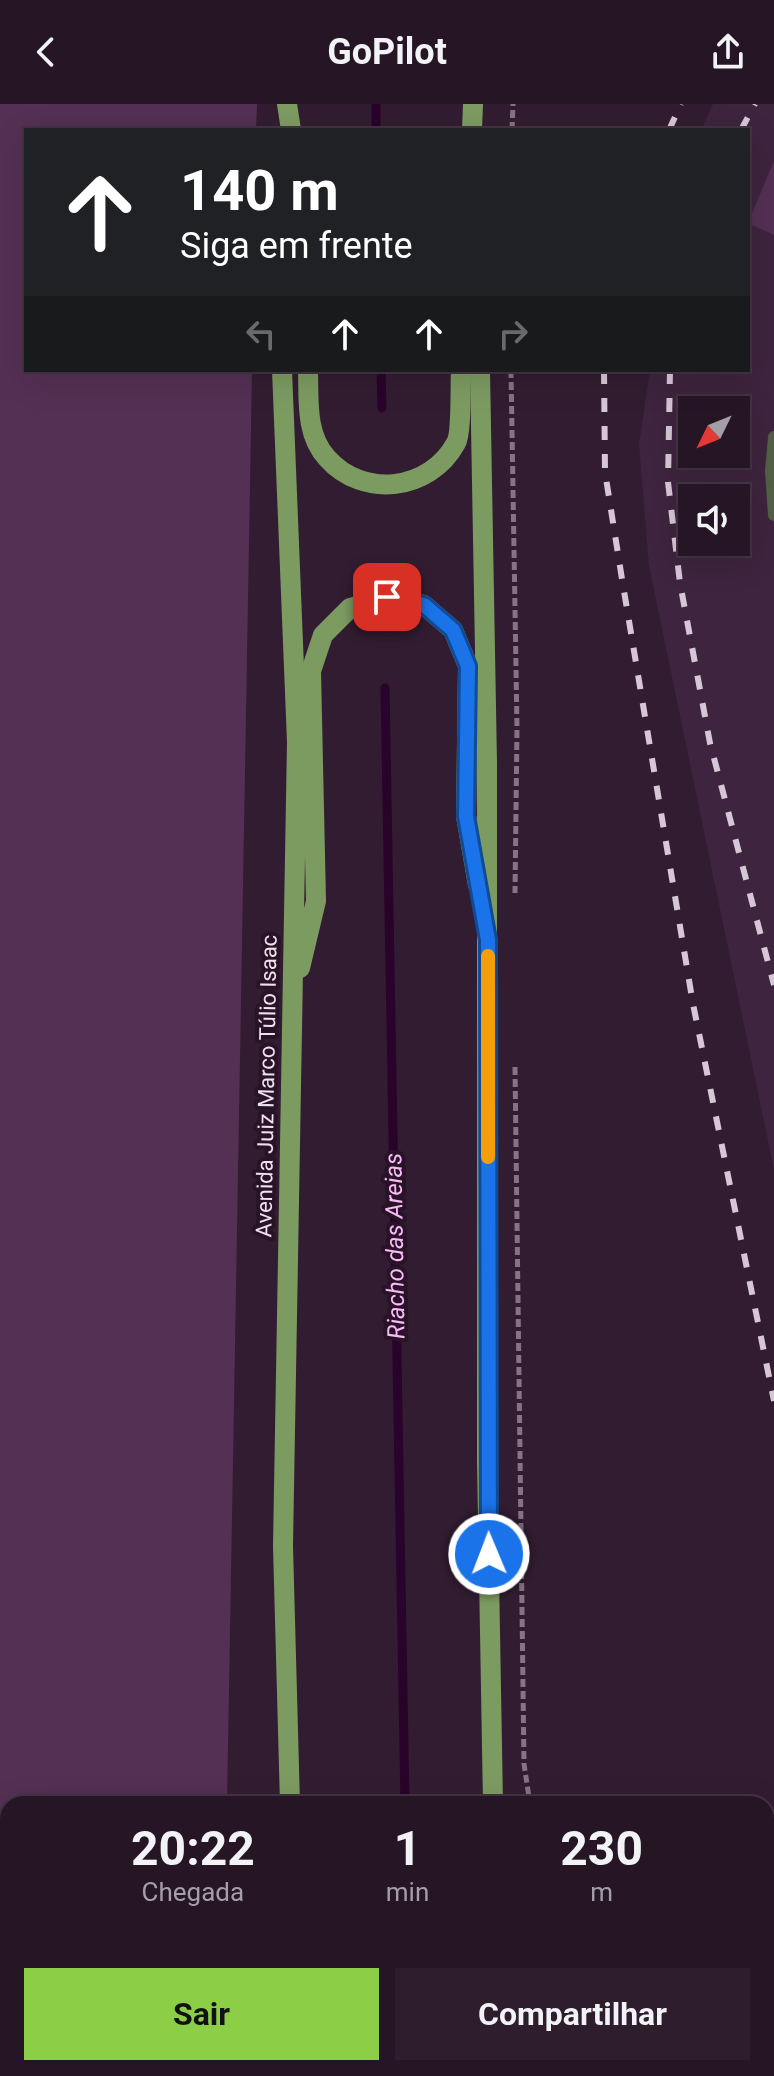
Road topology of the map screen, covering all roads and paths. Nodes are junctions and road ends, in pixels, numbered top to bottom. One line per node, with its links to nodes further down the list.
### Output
1 (277, 104): 5 (main road)
2 (287, 104): 6 (main road)
3 (473, 104): 7 (main road)
4 (513, 104): 8 (path)
5 (278, 128)
6 (291, 128)
7 (472, 128)
8 (512, 128)
9 (282, 372): 18 (main road, Avenida Juiz Marco Túlio Isaac)
10 (308, 372): 11 (main road)
11 (461, 372)
12 (480, 372): 17 (main road)
13 (511, 372): 16 (path)
14 (774, 437): 15 (lane)
15 (774, 515)
16 (515, 901)
17 (488, 940): 18 (main road); 21 (main road)
18 (291, 1004): 20 (main road, Avenida Juiz Marco Túlio Isaac)
19 (515, 1059): 22 (path)
20 (290, 1796)
21 (493, 1796)
22 (529, 1796)

